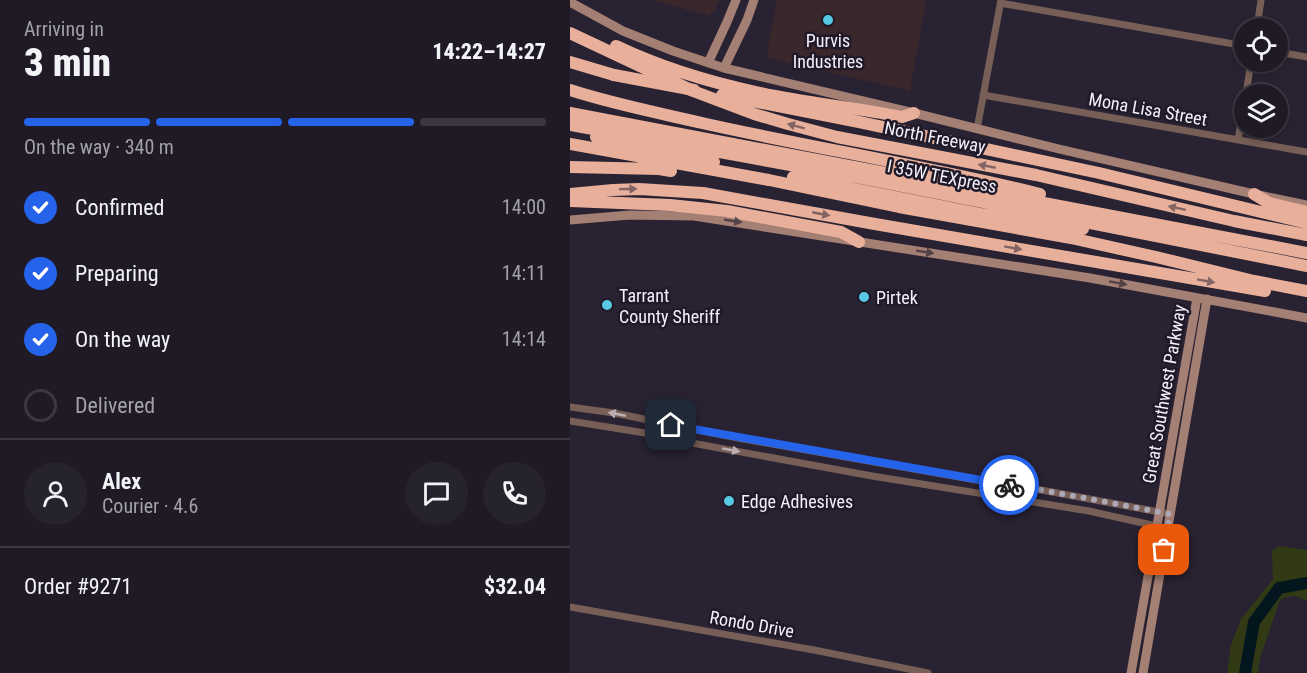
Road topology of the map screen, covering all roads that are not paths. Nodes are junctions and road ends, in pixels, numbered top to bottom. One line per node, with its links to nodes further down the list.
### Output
1 (736, 0): 13 (main road)
2 (754, 0): 15 (main road)
3 (1261, 0): 6 (street)
4 (570, 2): 13 (main road, North Freeway)
5 (1000, 2): 9 (street); 18 (street)
6 (1258, 18)
7 (570, 33): 8 (highway, North Freeway)
8 (585, 41): 20 (highway); 36 (highway, North Freeway, one-way to 8)
9 (1234, 44)
10 (1288, 53): 11 (street)
11 (1307, 57)
12 (570, 62): 16 (highway)
13 (708, 63): 15 (main road, North Freeway)
14 (570, 68): 16 (highway)
15 (724, 68): 20 (main road, North Freeway)
16 (614, 75): 35 (highway, bridge)
17 (570, 90): 33 (highway)
18 (983, 95): 22 (street); 23 (street, Mona Lisa Street)
19 (570, 113): 33 (highway, I 35W TEXpress)
20 (914, 113): 22 (main road, North Freeway)
21 (570, 126): 38 (highway, I 35W TEXpress); 38 (highway)
22 (977, 129): 29 (main road, North Freeway)
23 (1238, 140): 25 (street, Mona Lisa Street)
24 (570, 144): 27 (highway)
25 (1307, 152)
26 (570, 168): 27 (highway)
27 (828, 193): 41 (highway)
28 (570, 194): 43 (highway, one-way to 43)
29 (1254, 194): 31 (main road, North Freeway); 32 (highway)
30 (570, 201): 37 (highway)
31 (1307, 205)
32 (1307, 212)
33 (1101, 214): 39 (highway, I 35W TEXpress)
34 (570, 220): 37 (main road, one-way to 37)
35 (1307, 223)
36 (1307, 235)
37 (859, 242): 42 (main road, one-way to 42)
38 (1236, 252): 40 (highway, I 35W TEXpress)
39 (1307, 253)
40 (1307, 266)
41 (1307, 291)
42 (1202, 298): 44 (main road); 53 (main road, Great Southwest Parkway); 54 (main road, Great Southwest Parkway)
43 (1307, 298)
44 (1307, 318)
45 (570, 407): 47 (street, one-way to 45)
46 (570, 421): 48 (street)
47 (671, 425): 48 (street); 49 (street)
48 (670, 439): 50 (street, one-way to 50)
49 (803, 449): 50 (street); 51 (street)
50 (800, 462): 52 (street)
51 (1036, 489): 52 (street); 53 (street)
52 (1035, 503): 55 (street)
53 (1160, 512): 54 (street); 55 (main road, Great Southwest Parkway)
54 (1170, 514): 56 (main road, Great Southwest Parkway)
55 (1157, 526): 56 (street); 59 (main road, Great Southwest Parkway)
56 (1168, 528): 60 (main road, Great Southwest Parkway)
57 (570, 607): 58 (street, Rondo Drive)
58 (928, 673)
59 (1131, 673)
60 (1143, 673)

